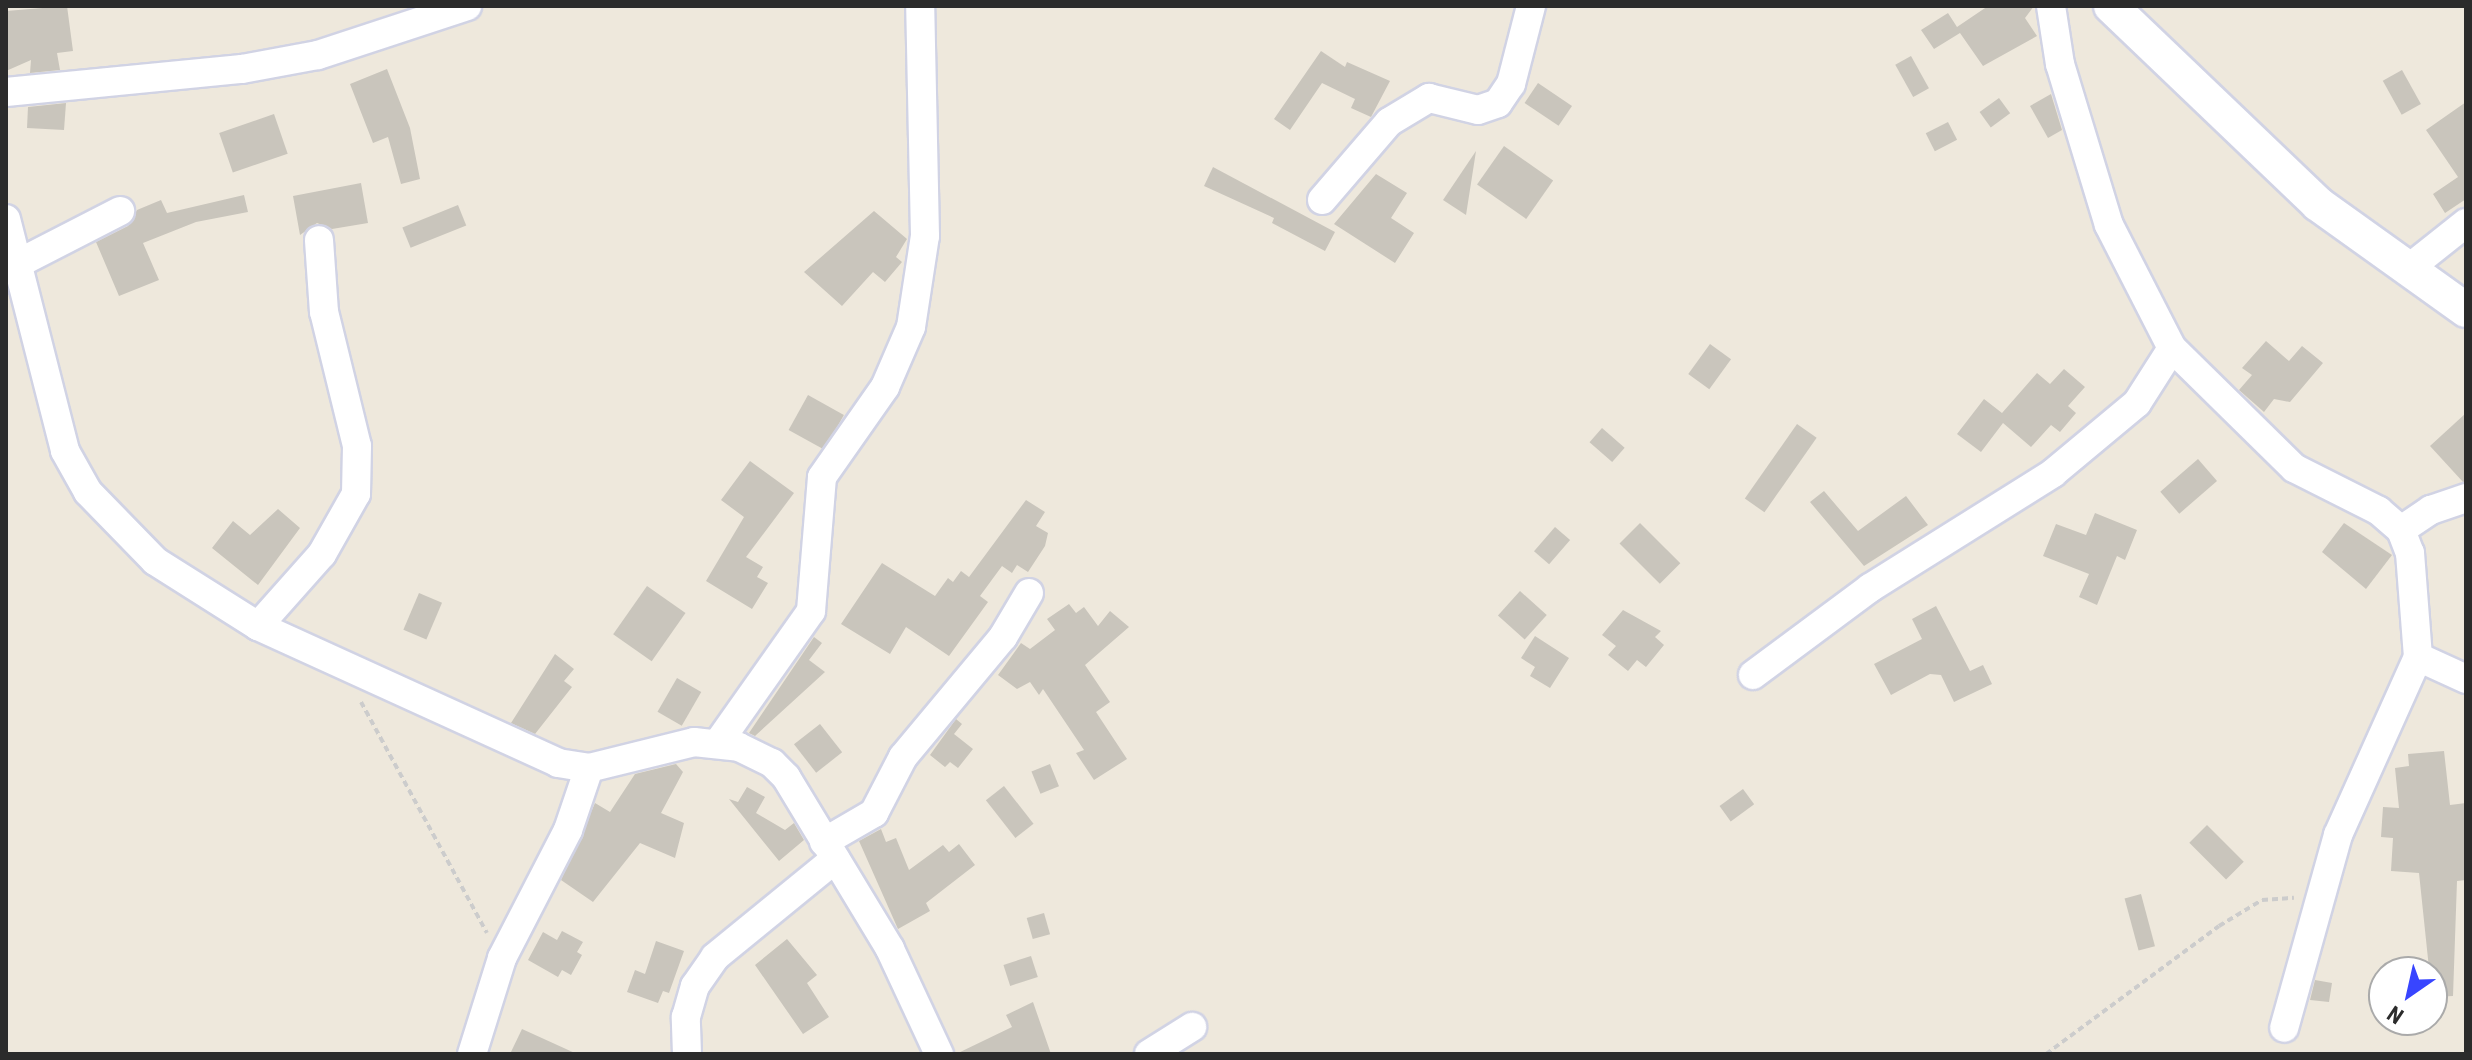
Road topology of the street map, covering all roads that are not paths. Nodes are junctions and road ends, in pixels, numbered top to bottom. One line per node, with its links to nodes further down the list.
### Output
1 (467, 6): 6 (street)
2 (920, 6): 23 (street)
3 (1531, 6): 7 (street)
4 (2051, 6): 15 (street)
5 (2111, 6): 13 (street)
6 (6, 92)
7 (1322, 200)
8 (120, 211): 12 (street)
9 (6, 219): 12 (street)
10 (2466, 223): 13 (street)
11 (319, 240): 19 (street)
12 (17, 264): 19 (street)
13 (2408, 269): 14 (street)
14 (2466, 310)
15 (2172, 348): 17 (street); 21 (street)
16 (2466, 498): 17 (street)
17 (2401, 530): 20 (street)
18 (1029, 593): 25 (street)
19 (258, 626): 24 (street)
20 (2418, 657): 22 (street); 27 (street)
21 (1753, 675)
22 (2466, 679)
23 (718, 743): 24 (street); 25 (street)
24 (589, 768): 28 (street)
25 (830, 850): 29 (street); 30 (street)
26 (1192, 1027): 31 (street)
27 (2284, 1028)
28 (472, 1054)
29 (687, 1054)
30 (939, 1054)
31 (1149, 1054)

